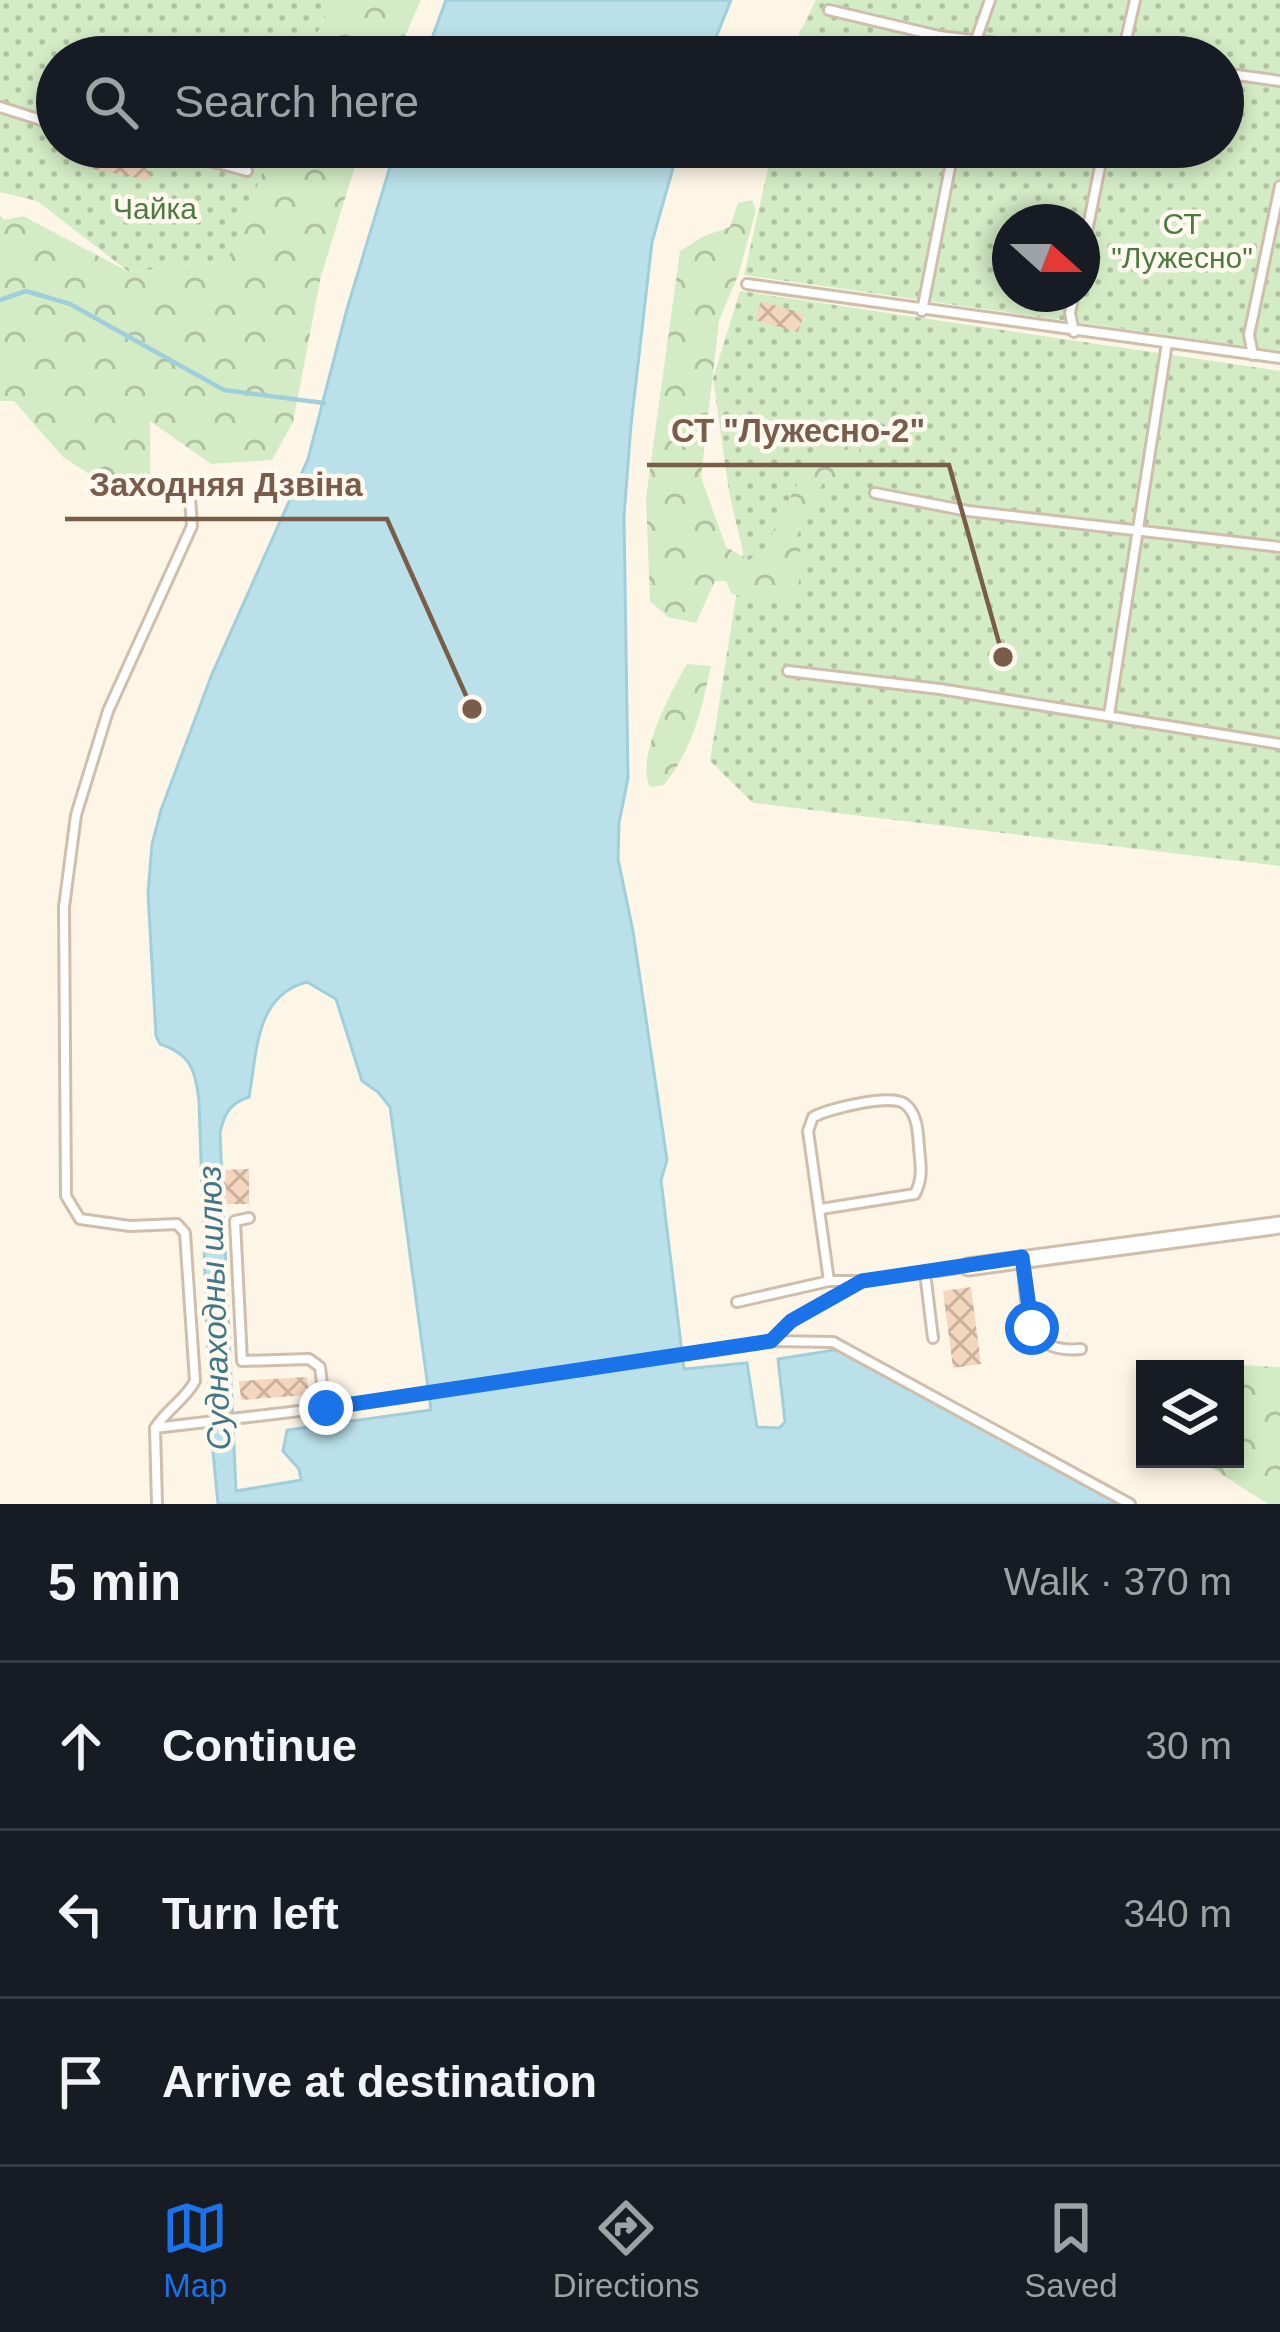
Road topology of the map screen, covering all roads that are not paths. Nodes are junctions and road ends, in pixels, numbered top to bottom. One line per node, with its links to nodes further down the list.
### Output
1 (990, 0): 5 (lane)
2 (1135, 0): 6 (lane)
3 (830, 10): 4 (lane)
4 (951, 36)
5 (976, 36)
6 (1124, 36)
7 (1244, 76): 8 (lane)
8 (1280, 81)
9 (0, 107): 10 (lane)
10 (36, 118)
11 (236, 168): 14 (lane)
12 (950, 168): 18 (lane)
13 (1100, 168): 16 (lane)
14 (247, 171)
15 (1280, 186): 22 (lane)
16 (1092, 204)
17 (748, 284): 18 (lane)
18 (922, 311): 20 (lane)
19 (1070, 312): 20 (lane)
20 (1074, 332): 21 (lane)
21 (1167, 343): 22 (lane); 26 (lane)
22 (1252, 355): 23 (lane)
23 (1280, 358)
24 (875, 493): 26 (lane)
25 (190, 497): 44 (lane)
26 (1137, 531): 27 (lane); 29 (lane)
27 (1280, 547)
28 (788, 671): 29 (lane)
29 (1109, 716): 30 (lane)
30 (1280, 743)
31 (821, 1209): 31 (lane); 37 (lane)
32 (249, 1218): 43 (lane)
33 (1280, 1225): 34 (street)
34 (1022, 1257): 35 (street); 42 (lane)
35 (968, 1267): 36 (lane)
36 (925, 1273): 38 (lane); 40 (lane)
37 (829, 1281): 38 (lane); 39 (lane)
38 (862, 1281): 41 (lane)
39 (737, 1302)
40 (933, 1338)
41 (771, 1341): 43 (lane); 46 (lane)
42 (1081, 1349)
43 (326, 1408): 44 (lane)
44 (155, 1428): 45 (lane)
45 (157, 1504)
46 (1130, 1504)

